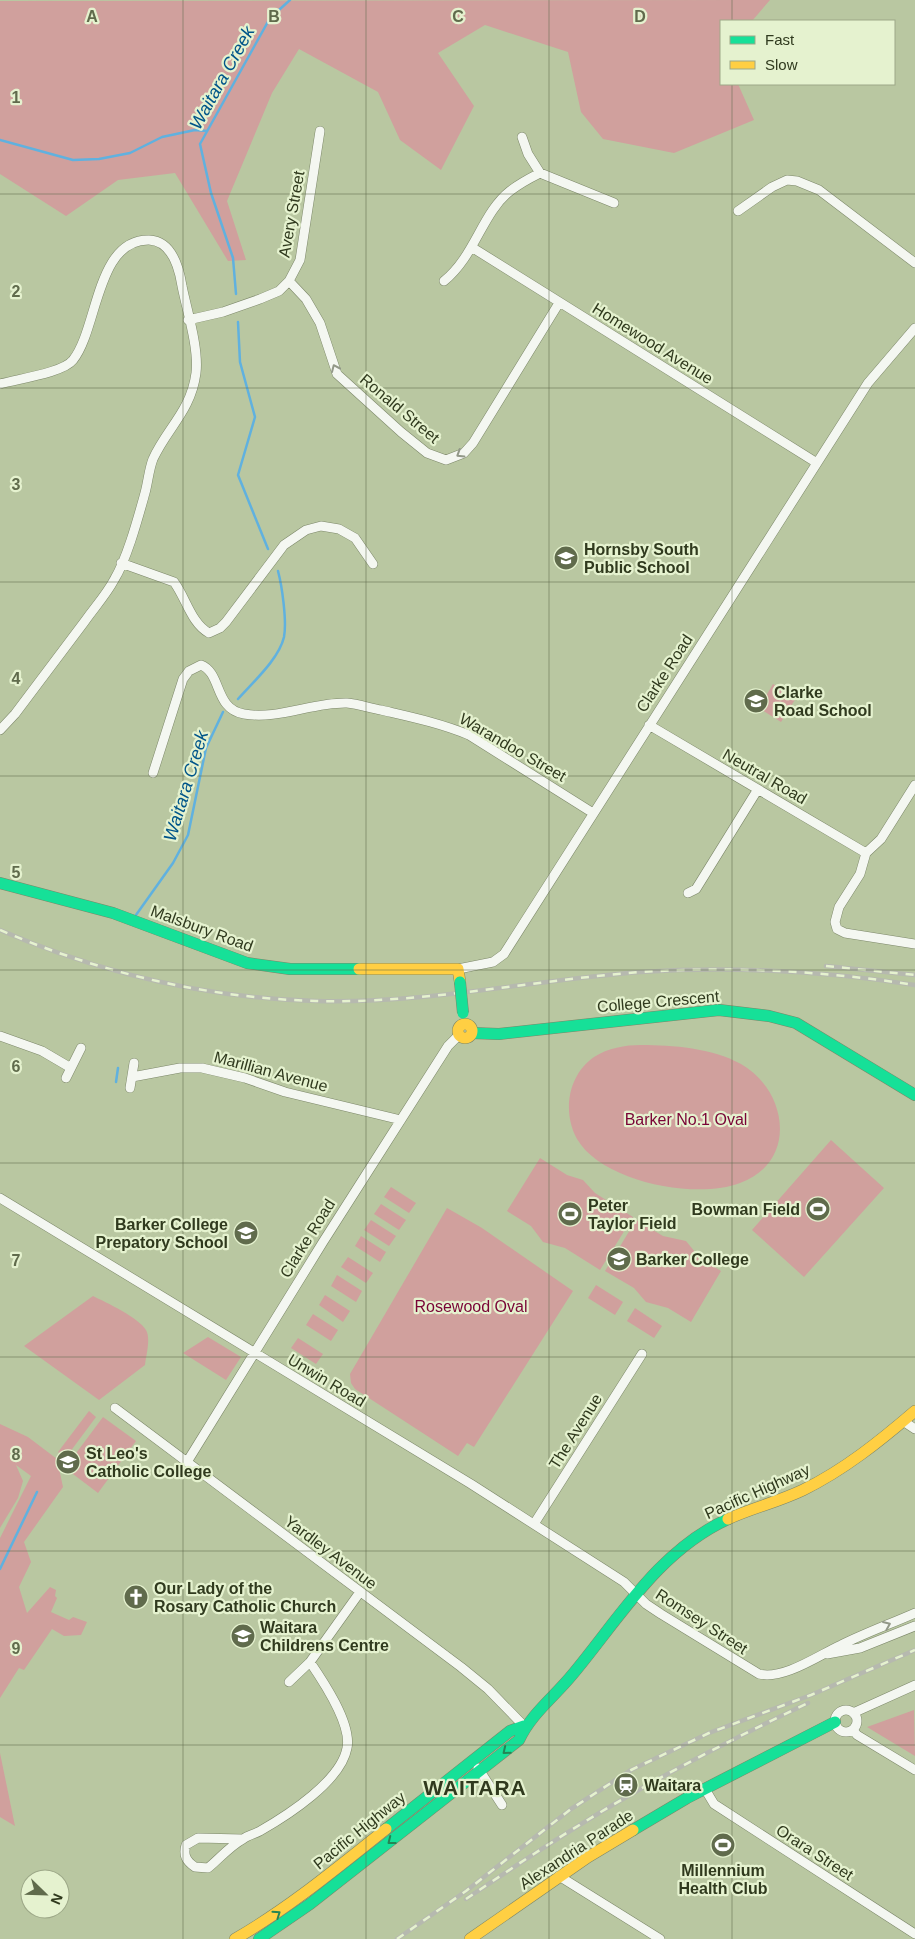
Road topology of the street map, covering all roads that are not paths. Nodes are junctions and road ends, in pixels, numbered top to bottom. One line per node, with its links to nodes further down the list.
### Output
1 (320, 131): 8 (street, Avery Street)
2 (522, 136): 3 (street)
3 (540, 173): 4 (street); 6 (street)
4 (614, 203)
5 (738, 211): 7 (street)
6 (473, 248): 9 (street); 10 (street, Homewood Avenue)
7 (915, 263)
8 (289, 281): 10 (street, Ronald Street, one-way to 8); 11 (street, Avery Street)
9 (444, 281)
10 (560, 304): 14 (street, Homewood Avenue)
11 (188, 320): 13 (street); 15 (street)
12 (915, 328): 14 (street, Clarke Road)
13 (0, 384)
14 (817, 463): 17 (street, Clarke Road)
15 (122, 563): 16 (street); 18 (street)
16 (373, 564)
17 (650, 725): 21 (street, Neutral Road); 22 (street, Clarke Road)
18 (0, 730)
19 (153, 773): 22 (street, Warandoo Street)
20 (915, 785): 23 (street)
21 (758, 790): 23 (street, Neutral Road); 25 (street)
22 (594, 813): 27 (street, Clarke Road)
23 (866, 853): 26 (street)
24 (0, 884): 27 (street, Malsbury Road)
25 (688, 893)
26 (915, 944)
27 (458, 969): 28 (street, bridge)
28 (464, 1019): 29 (street); 30 (street)
29 (472, 1033): 30 (street, College Crescent); 38 (street, College Crescent)
30 (459, 1035): 39 (street, Clarke Road)
31 (0, 1036): 34 (street)
32 (81, 1048): 34 (street)
33 (134, 1063): 35 (street)
34 (71, 1068): 36 (street)
35 (132, 1077): 37 (street); 39 (street, Marillian Avenue)
36 (66, 1078)
37 (130, 1088)
38 (915, 1095)
39 (401, 1120): 41 (street, Clarke Road)
40 (0, 1198): 41 (street, Unwin Road)
41 (254, 1354): 47 (street, Clarke Road); 48 (street, Unwin Road)
42 (642, 1354): 48 (street, The Avenue)
43 (115, 1408): 47 (street, Yardley Avenue)
44 (915, 1410): 45 (street, Pacific Highway)
45 (903, 1421): 46 (street); 50 (street, Pacific Highway)
46 (915, 1429)
47 (187, 1462): 49 (street, Yardley Avenue)
48 (534, 1524): 50 (street, Unwin Road)
49 (360, 1592): 54 (street); 59 (street, Yardley Avenue)
50 (635, 1593): 53 (street, Romsey Street); 59 (street, Pacific Highway)
51 (915, 1613): 53 (street, one-way to 51)
52 (915, 1626): 53 (street)
53 (826, 1654)
54 (310, 1662): 55 (street); 67 (street)
55 (289, 1682)
56 (915, 1685): 57 (street)
57 (853, 1713): 58 (street); 60 (street)
58 (834, 1722): 60 (street); 64 (street, Alexandria Parade)
59 (524, 1726): 61 (street, Pacific Highway); 63 (street, Pacific Highway, one-way to 63)
60 (853, 1730): 62 (street)
61 (472, 1761): 63 (street); 71 (street, Pacific Highway, one-way to 61)
62 (915, 1770)
63 (480, 1771): 65 (street); 72 (street, Pacific Highway, one-way to 72)
64 (705, 1789): 69 (street, Alexandria Parade); 70 (street, Orara Street)
65 (502, 1805)
66 (215, 1838): 67 (street); 68 (street); 68 (street)
67 (242, 1839): 68 (street)
68 (221, 1857)
69 (559, 1876): 73 (street, Alexandria Parade); 74 (street)
70 (915, 1934)
71 (235, 1939)
72 (259, 1939)
73 (470, 1939)
74 (660, 1939)

